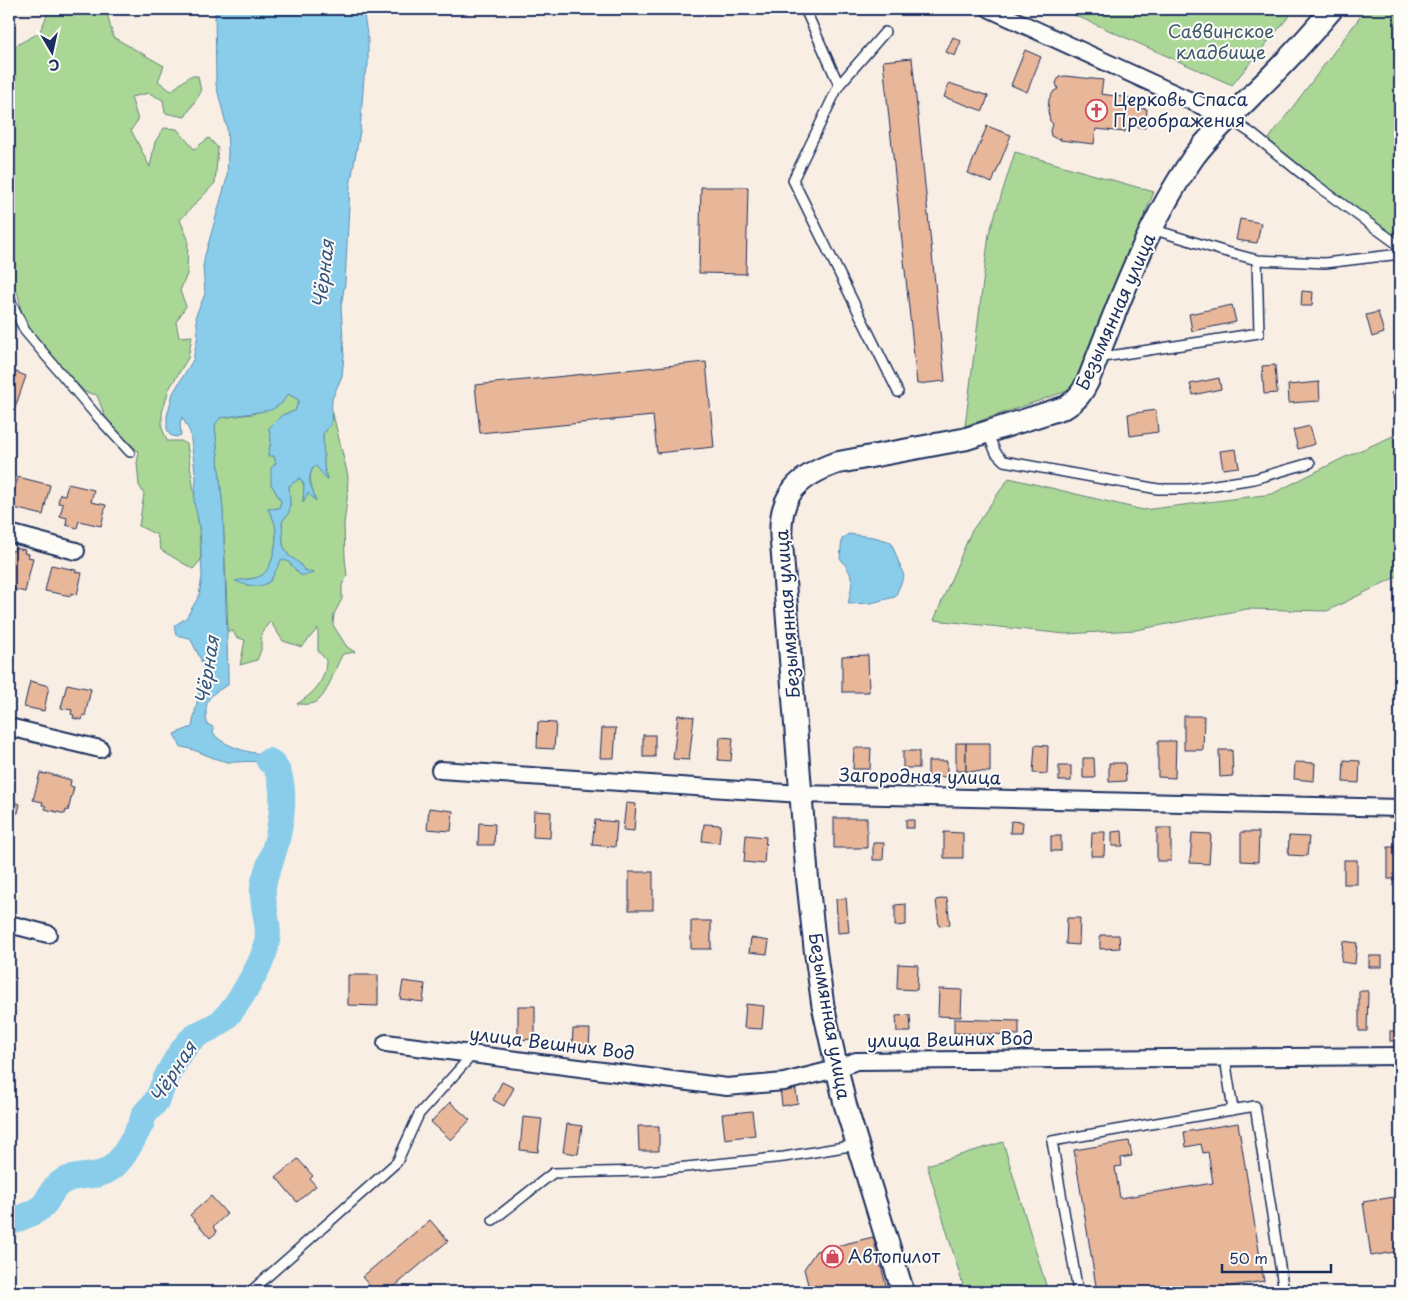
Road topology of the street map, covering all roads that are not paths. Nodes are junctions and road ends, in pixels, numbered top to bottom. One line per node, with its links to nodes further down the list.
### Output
1 (805, 9): 5 (lane)
2 (990, 9): 6 (street)
3 (1332, 9): 6 (street, Безымянная улица)
4 (885, 32): 5 (lane)
5 (839, 85): 13 (lane)
6 (1228, 118): 7 (street, Безымянная улица); 8 (lane)
7 (1152, 229): 10 (lane); 12 (street, Безымянная улица)
8 (1400, 246)
9 (1400, 254): 10 (lane)
10 (1256, 260): 12 (lane)
11 (9, 298): 15 (lane)
12 (1097, 358): 14 (street, Безымянная улица)
13 (898, 392)
14 (987, 432): 16 (lane); 22 (street, Безымянная улица)
15 (130, 452)
16 (1310, 463)
17 (9, 533): 18 (street)
18 (76, 551)
19 (9, 727): 20 (street)
20 (100, 749)
21 (440, 770): 22 (street, Загородная улица)
22 (801, 794): 23 (street, Загородная улица); 30 (street, Безымянная улица)
23 (1400, 808)
24 (9, 924): 25 (street)
25 (48, 934)
26 (386, 1043): 27 (street, улица Вешних Вод)
27 (473, 1054): 30 (street, улица Вешних Вод); 34 (lane)
28 (1400, 1056): 29 (street, улица Вешних Вод)
29 (1225, 1058): 30 (street, улица Вешних Вод); 31 (lane)
30 (836, 1068): 32 (street, Безымянная улица)
31 (1233, 1110): 36 (lane); 37 (lane)
32 (856, 1145): 33 (lane); 35 (street, Безымянная улица)
33 (493, 1220)
34 (250, 1292)
35 (903, 1292)
36 (1078, 1292)
37 (1284, 1292)

